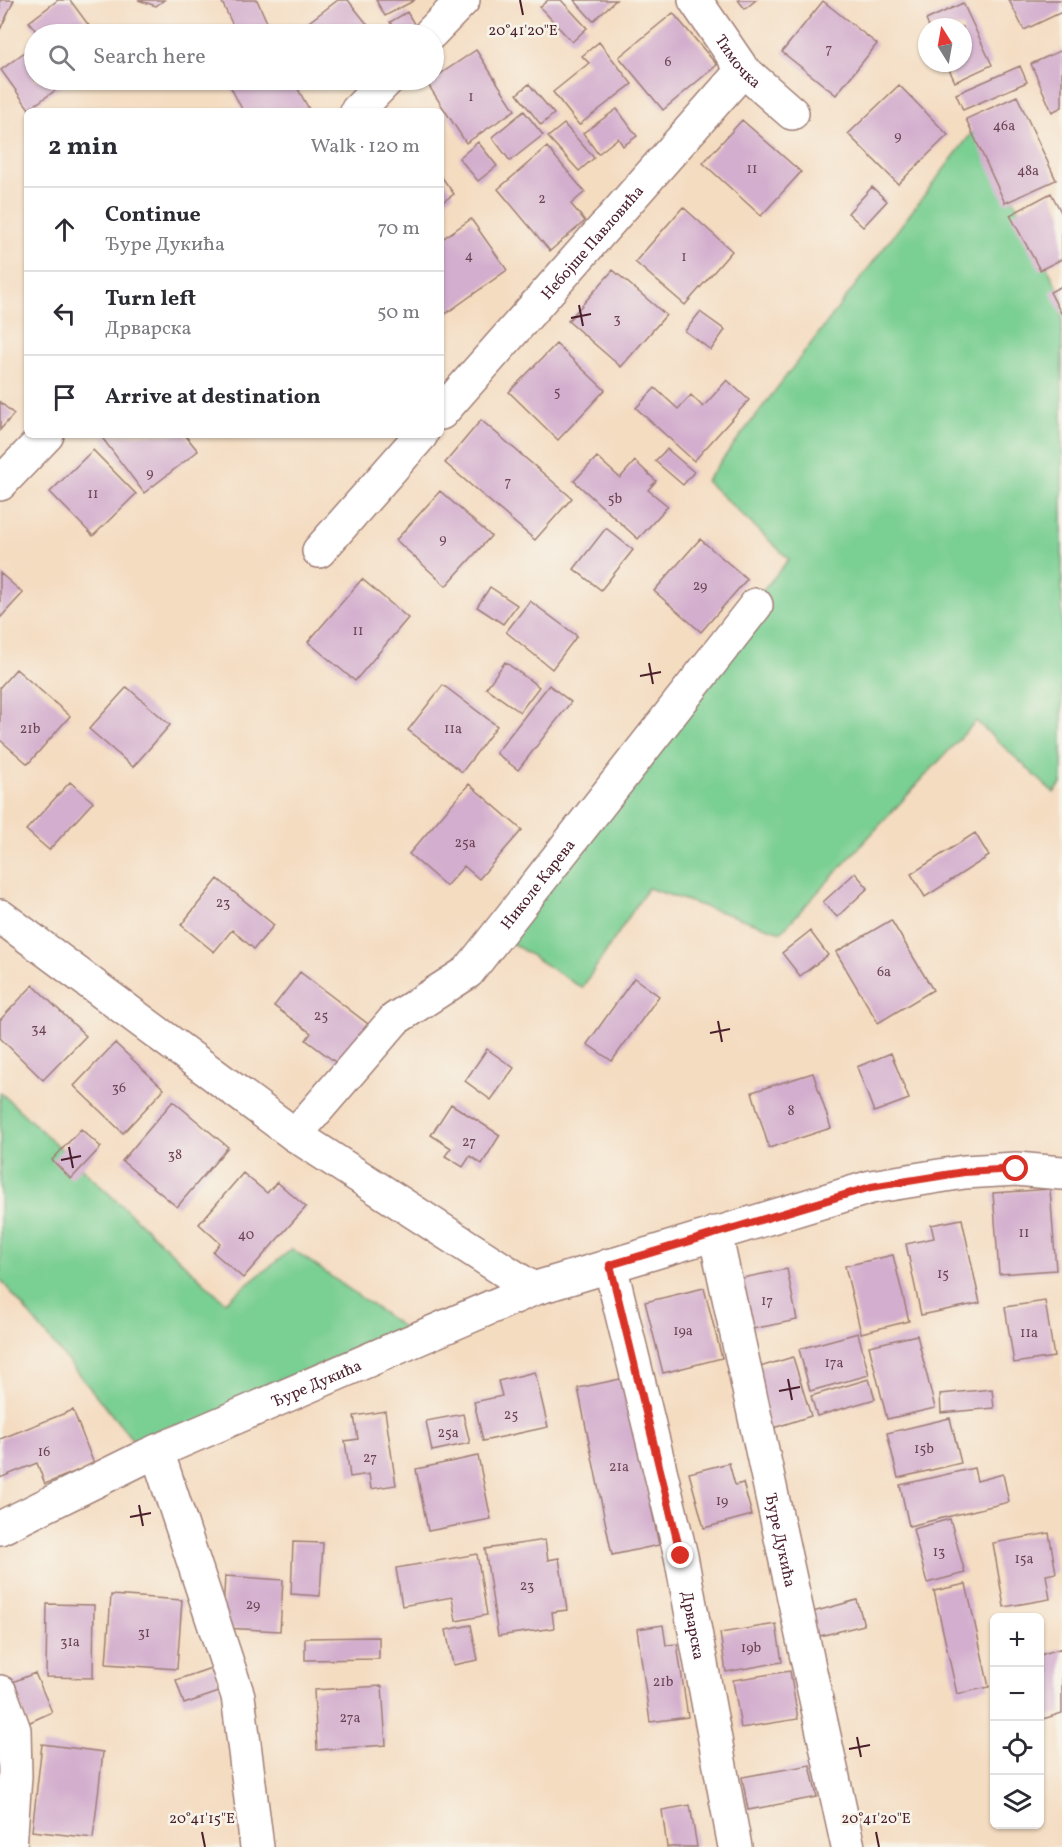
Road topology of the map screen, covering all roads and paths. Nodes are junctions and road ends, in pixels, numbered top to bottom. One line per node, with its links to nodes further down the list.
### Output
1 (463, 0): 3 (street)
2 (695, 0): 4 (street, Тимочка)
3 (440, 24)
4 (743, 70): 7 (street, Тимочка); 8 (street, Небојше Павловића)
5 (377, 90): 6 (street)
6 (360, 108)
7 (792, 113)
8 (444, 410)
9 (44, 438): 11 (street)
10 (418, 438): 12 (street)
11 (0, 484)
12 (319, 551)
13 (756, 605): 15 (street, Николе Карева)
14 (0, 916): 15 (street)
15 (295, 1135): 19 (street)
16 (1062, 1173): 17 (street, Ђуре Дукића)
17 (715, 1233): 18 (street, Ђуре Дукића); 26 (street, Ђуре Дукића)
18 (610, 1265): 19 (street, Ђуре Дукића); 25 (street, Дрварска)
19 (533, 1289): 20 (street, Ђуре Дукића)
20 (157, 1451): 21 (street, Ђуре Дукића); 24 (street)
21 (0, 1528)
22 (0, 1692): 23 (street)
23 (10, 1847)
24 (257, 1847)
25 (735, 1847)
26 (848, 1847)

